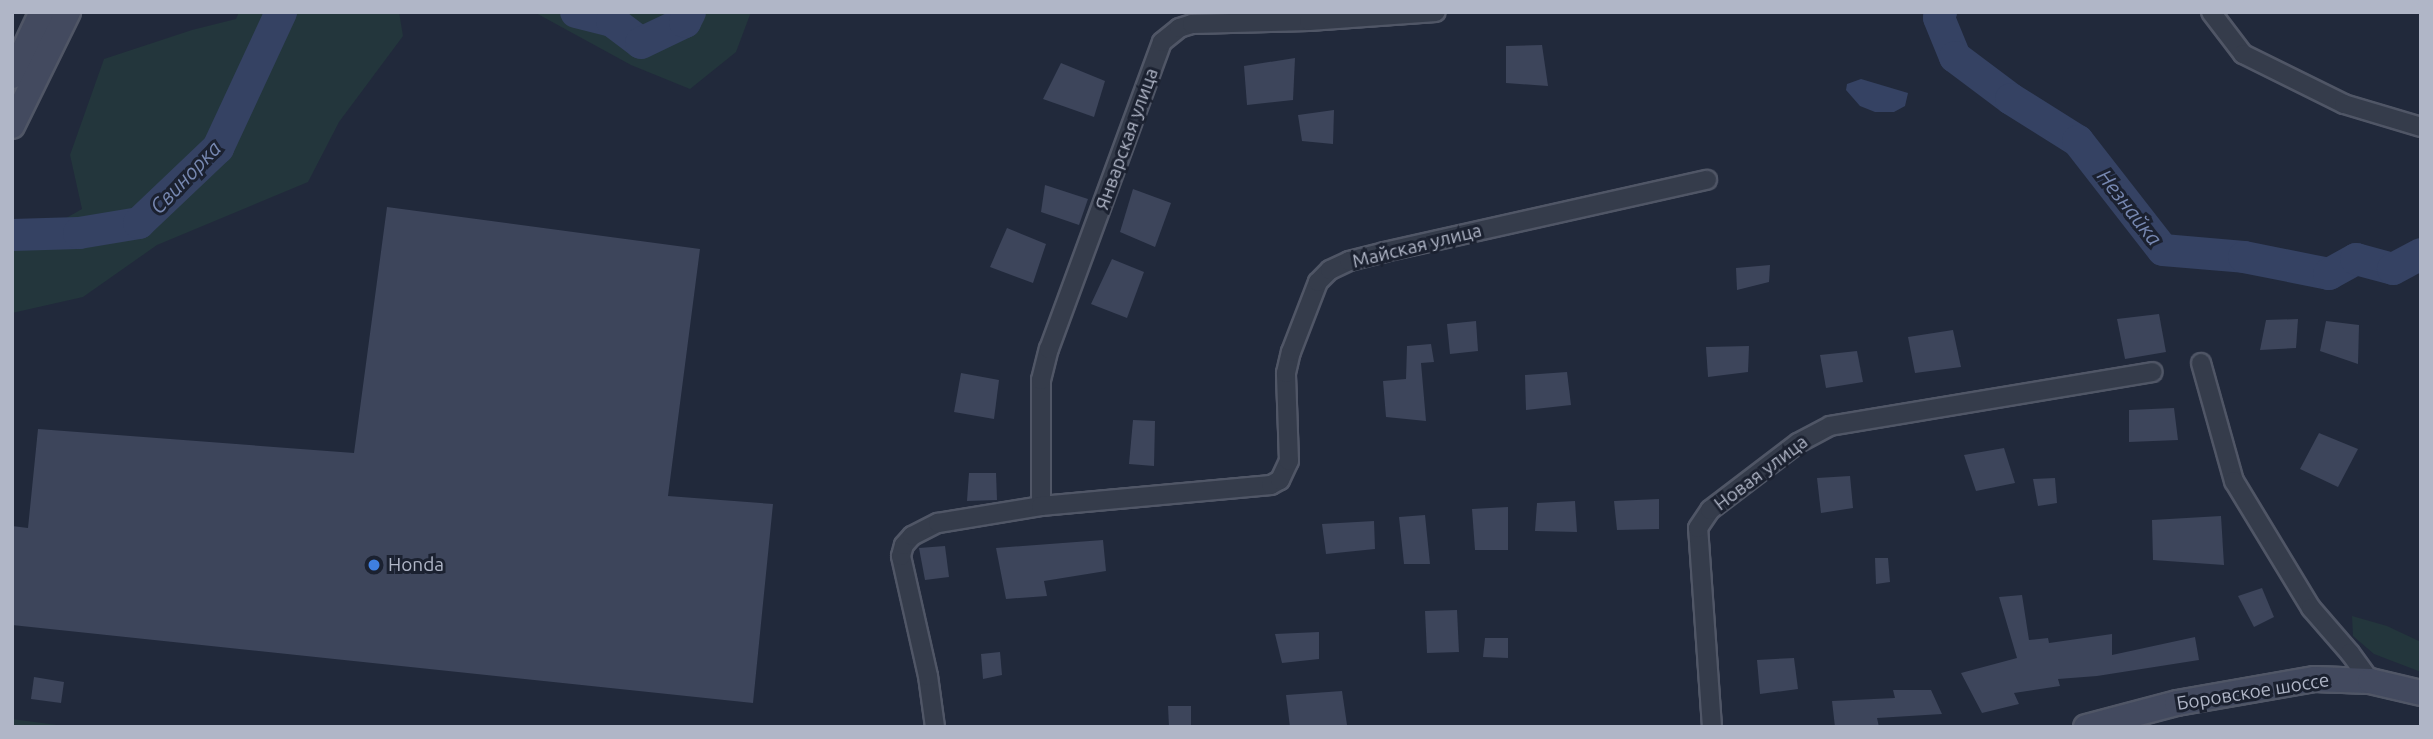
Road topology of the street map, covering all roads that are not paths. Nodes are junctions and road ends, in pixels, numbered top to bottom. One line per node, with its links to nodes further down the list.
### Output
1 (42, 12): 5 (main road)
2 (68, 12): 6 (main road)
3 (1436, 12): 11 (street, Январская улица)
4 (2211, 12): 7 (street)
5 (12, 76)
6 (12, 126)
7 (2421, 127)
8 (1707, 180): 11 (street, Майская улица)
9 (2201, 363): 12 (street)
10 (2153, 372): 15 (street, Новая улица)
11 (1041, 506): 14 (street, Майская улица)
12 (2370, 681): 13 (main road, Боровское шоссе); 16 (main road, Боровское шоссе)
13 (2421, 694)
14 (935, 727)
15 (1712, 727)
16 (2086, 727)

